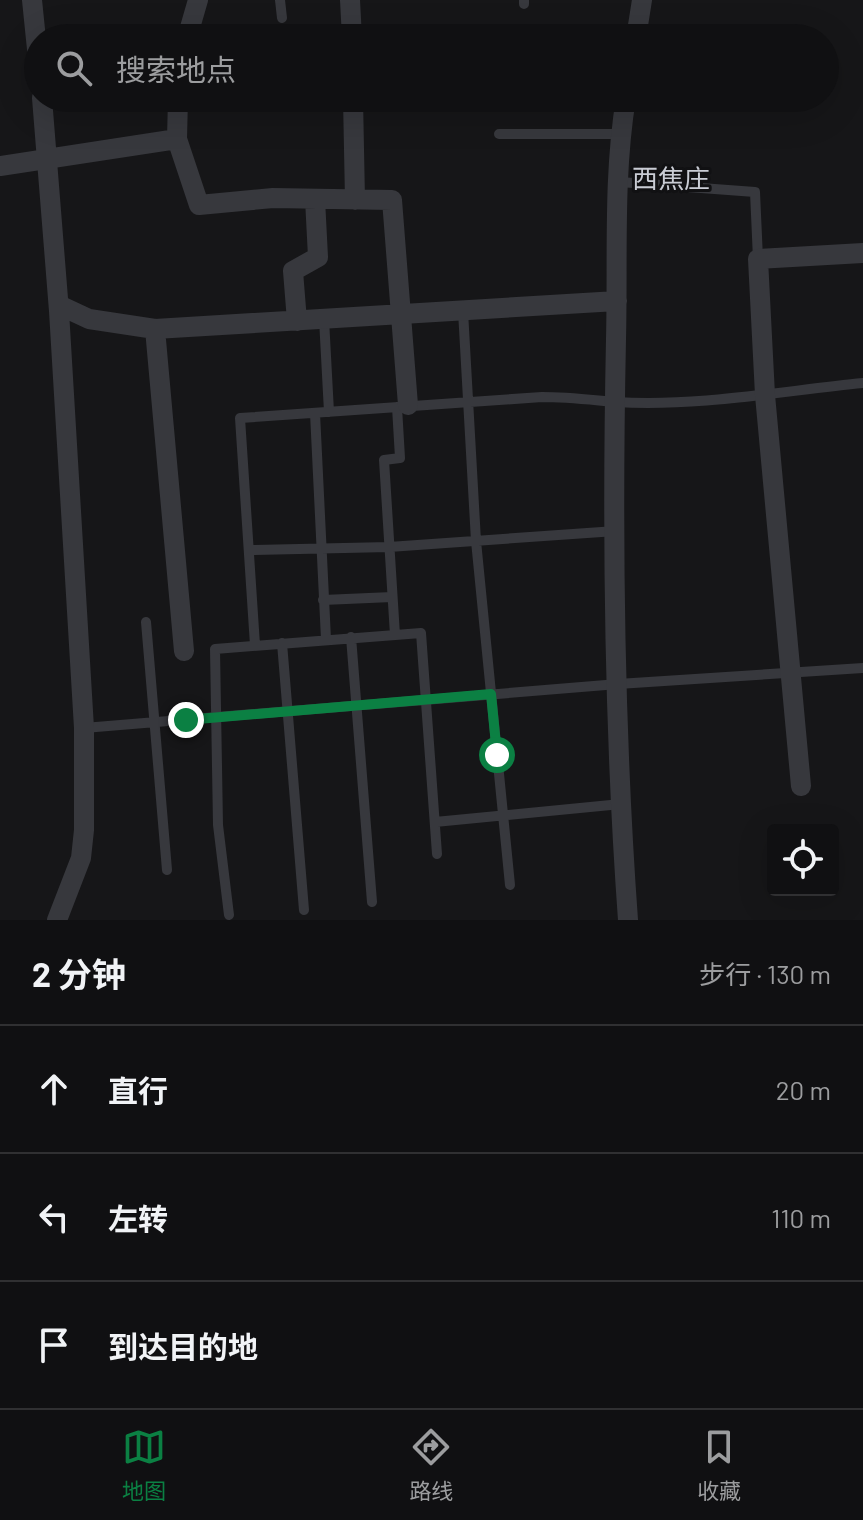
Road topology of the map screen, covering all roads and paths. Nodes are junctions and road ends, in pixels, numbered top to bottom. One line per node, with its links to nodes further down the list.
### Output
1 (32, 0): 7 (street)
2 (280, 0): 6 (lane)
3 (350, 0): 9 (street)
4 (642, 0): 10 (street)
5 (192, 4): 8 (street)
6 (282, 18)
7 (34, 24)
8 (189, 24)
9 (351, 24)
10 (638, 24)
11 (43, 112): 18 (street)
12 (178, 112): 17 (street)
13 (353, 112): 22 (street)
14 (625, 112): 16 (street)
15 (499, 134): 16 (lane)
16 (623, 134): 20 (street)
17 (177, 139): 18 (street); 21 (street)
18 (48, 160): 19 (street); 26 (street)
19 (0, 166)
20 (620, 182): 24 (lane); 25 (street)
21 (315, 199): 22 (street); 30 (street)
22 (355, 200): 28 (street)
23 (863, 253): 24 (street)
24 (758, 259): 33 (street)
25 (617, 301): 27 (street); 35 (street)
26 (59, 305): 31 (street); 62 (street)
27 (463, 311): 28 (street); 34 (lane)
28 (401, 315): 29 (street); 36 (street)
29 (324, 319): 30 (street); 37 (lane)
30 (297, 321): 31 (street)
31 (155, 329): 52 (street)
32 (863, 383): 33 (lane)
33 (765, 395): 35 (lane); 54 (street)
34 (468, 401): 35 (lane); 36 (lane); 40 (lane)
35 (615, 402): 39 (street)
36 (402, 406): 37 (lane); 41 (lane)
37 (329, 412): 38 (lane)
38 (315, 413): 42 (lane); 43 (lane)
39 (616, 531): 40 (lane); 55 (street)
40 (476, 541): 41 (lane); 56 (lane)
41 (389, 547): 42 (lane); 44 (lane)
42 (319, 549): 43 (lane); 45 (lane)
43 (251, 550): 51 (lane)
44 (392, 597): 45 (lane); 47 (lane)
45 (323, 600): 49 (lane)
46 (146, 622): 61 (lane)
47 (395, 635): 48 (lane); 57 (lane)
48 (351, 637): 49 (lane); 58 (lane)
49 (326, 639): 50 (lane)
50 (282, 643): 51 (lane); 59 (lane)
51 (255, 645): 60 (lane)
52 (184, 651)
53 (863, 668): 54 (lane)
54 (792, 674): 55 (lane); 63 (street)
55 (618, 684): 56 (lane); 64 (street)
56 (491, 694): 57 (lane); 65 (lane)
57 (426, 699): 58 (lane); 66 (lane)
58 (356, 705): 59 (lane); 70 (lane)
59 (289, 711): 60 (lane); 71 (lane)
60 (218, 717): 61 (lane); 72 (lane)
61 (154, 722): 62 (lane); 68 (lane)
62 (84, 728): 73 (street)
63 (801, 786)
64 (621, 804): 65 (lane); 74 (street)
65 (503, 816): 66 (lane); 69 (lane)
66 (435, 822): 67 (lane)
67 (437, 854)
68 (167, 870)
69 (510, 885)
70 (372, 902)
71 (304, 910)
72 (229, 915)
73 (57, 920)
74 (628, 920)

